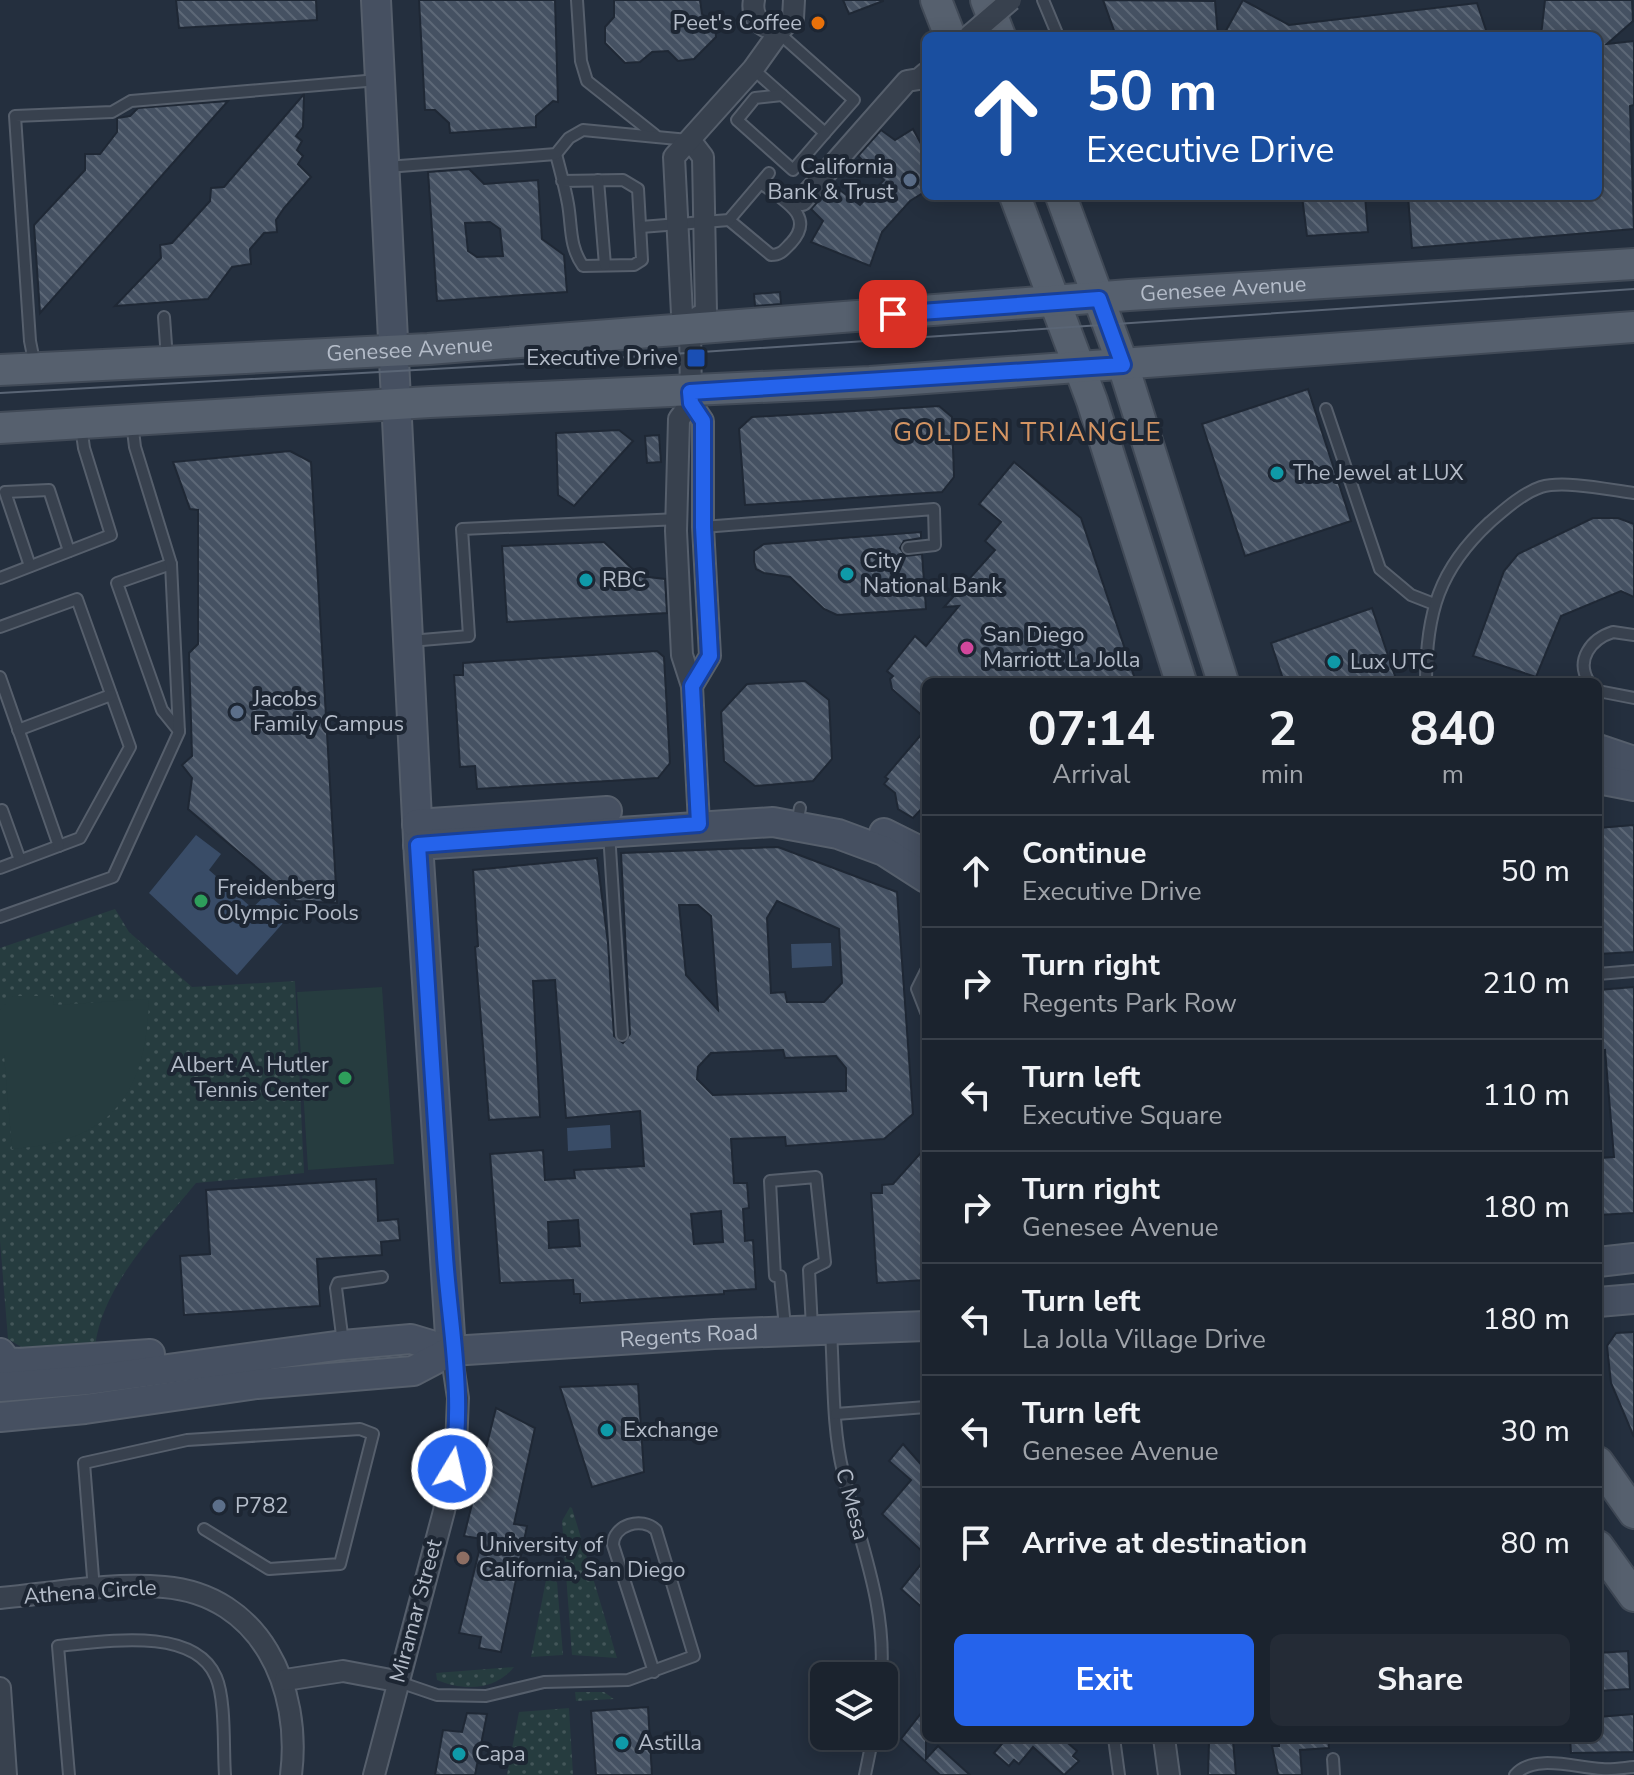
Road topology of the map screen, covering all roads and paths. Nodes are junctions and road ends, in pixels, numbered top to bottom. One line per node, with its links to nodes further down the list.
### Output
1 (376, 0): 16 (street)
2 (577, 0): 19 (lane)
3 (794, 0): 9 (street)
4 (936, 0): 10 (main road)
5 (986, 0): 12 (main road)
6 (1011, 0): 11 (street, bridge)
7 (1043, 0): 13 (lane)
8 (754, 8): 9 (street); 14 (street)
9 (782, 31): 14 (street); 18 (lane)
10 (948, 32)
11 (974, 32)
12 (998, 32)
13 (1056, 32)
14 (753, 69): 17 (lane); 20 (street)
15 (916, 79): 27 (street)
16 (380, 80): 22 (street); 44 (lane)
17 (782, 95): 18 (lane); 18 (lane)
18 (825, 133)
19 (655, 135): 20 (lane); 21 (lane)
20 (690, 140): 31 (street); 32 (street)
21 (556, 154): 22 (lane); 25 (lane)
22 (384, 168): 41 (street)
23 (769, 173): 26 (lane)
24 (598, 180): 25 (lane); 33 (lane); 35 (lane)
25 (562, 181): 35 (lane)
26 (761, 183): 30 (lane); 30 (lane)
27 (802, 200)
28 (1016, 200): 37 (main road)
29 (1062, 200): 36 (main road)
30 (729, 220): 31 (lane)
31 (706, 222): 32 (lane); 39 (street)
32 (677, 223): 33 (lane); 39 (street)
33 (641, 227): 35 (lane)
34 (1634, 264): 36 (main road, Genesee Avenue)
35 (605, 265)
36 (1099, 299): 37 (main road, Genesee Avenue); 43 (main road)
37 (1053, 303): 39 (main road, Genesee Avenue); 45 (main road)
38 (164, 317): 42 (lane)
39 (690, 327): 41 (main road, Genesee Avenue); 47 (street)
40 (1634, 327): 43 (main road)
41 (392, 351): 42 (main road, Genesee Avenue); 48 (street)
42 (167, 361): 44 (main road, Genesee Avenue)
43 (1123, 365): 45 (main road); 69 (main road)
44 (35, 368): 46 (main road, Genesee Avenue)
45 (1079, 369): 47 (main road); 68 (main road)
46 (0, 370)
47 (691, 398): 48 (main road); 54 (street); 55 (street)
48 (394, 404): 50 (main road); 66 (street)
49 (1326, 409): 61 (lane)
50 (132, 420): 51 (main road); 58 (lane)
51 (80, 424): 52 (main road); 57 (lane)
52 (0, 428)
53 (1634, 493): 61 (lane)
54 (678, 525): 55 (street); 63 (street); 66 (lane)
55 (703, 527): 56 (lane); 62 (street)
56 (908, 548)
57 (69, 551): 59 (lane); 59 (lane)
58 (171, 564): 77 (lane); 77 (lane)
59 (30, 566): 60 (lane)
60 (0, 578)
61 (1434, 604): 70 (lane)
62 (708, 622): 63 (street); 72 (street)
63 (680, 625): 72 (street)
64 (0, 627): 74 (lane)
65 (1634, 635): 71 (lane)
66 (408, 642): 86 (street)
67 (0, 677): 76 (lane)
68 (1180, 678)
69 (1222, 678)
70 (1426, 678)
71 (1588, 678)
72 (692, 686): 83 (street)
73 (1602, 692): 75 (lane)
74 (111, 695): 76 (lane); 87 (lane)
75 (1634, 698)
76 (18, 730): 87 (lane)
77 (179, 732): 92 (lane)
78 (1602, 750): 79 (street)
79 (1634, 761)
80 (1602, 780): 81 (street)
81 (1634, 786)
82 (2, 810): 89 (lane)
83 (699, 815): 84 (street); 85 (street); 86 (street)
84 (798, 816): 88 (street); 91 (street)
85 (609, 830): 86 (street); 97 (lane)
86 (418, 835): 106 (street)
87 (59, 846): 89 (lane)
88 (922, 852)
89 (20, 860): 90 (lane)
90 (0, 868)
91 (922, 875)
92 (0, 917)
93 (1634, 971): 94 (lane)
94 (1602, 974)
95 (922, 979): 96 (lane)
96 (922, 1002)
97 (622, 1035)
98 (1634, 1258): 99 (street)
99 (1602, 1262)
100 (382, 1277): 105 (lane)
101 (1634, 1299): 102 (street)
102 (1602, 1302)
103 (922, 1326): 104 (street, Regents Road)
104 (809, 1330): 104 (lane); 106 (street, Regents Road); 111 (lane, C Mesa)
105 (343, 1345): 106 (street, Regents Road); 108 (street, Regents Road)
106 (451, 1351): 112 (street, Regents Road); 123 (street, Miramar Street)
107 (0, 1353): 108 (street)
108 (247, 1357): 109 (street, Regents Road)
109 (0, 1387)
110 (922, 1407): 111 (lane)
111 (836, 1414): 120 (lane, C Mesa)
112 (0, 1417)
113 (1602, 1468): 114 (main road)
114 (1634, 1513)
115 (204, 1529): 117 (lane)
116 (1602, 1552): 118 (main road)
117 (94, 1590): 119 (street, Athena Circle); 122 (street, Athena Circle)
118 (1634, 1596)
119 (0, 1598)
120 (882, 1662)
121 (654, 1672): 121 (lane); 123 (lane)
122 (285, 1680): 123 (street); 133 (street, Athena Circle)
123 (396, 1681): 134 (street, Miramar Street)
124 (0, 1688): 130 (street)
125 (1115, 1742): 136 (lane)
126 (1165, 1742): 137 (street)
127 (870, 1750): 135 (lane)
128 (1333, 1759): 138 (lane)
129 (1634, 1767): 139 (lane)
130 (6, 1775)
131 (69, 1775): 132 (lane)
132 (225, 1775)
133 (291, 1775)
134 (374, 1775)
135 (865, 1775)
136 (1119, 1775)
137 (1169, 1775)
138 (1334, 1775)
139 (1515, 1775)

